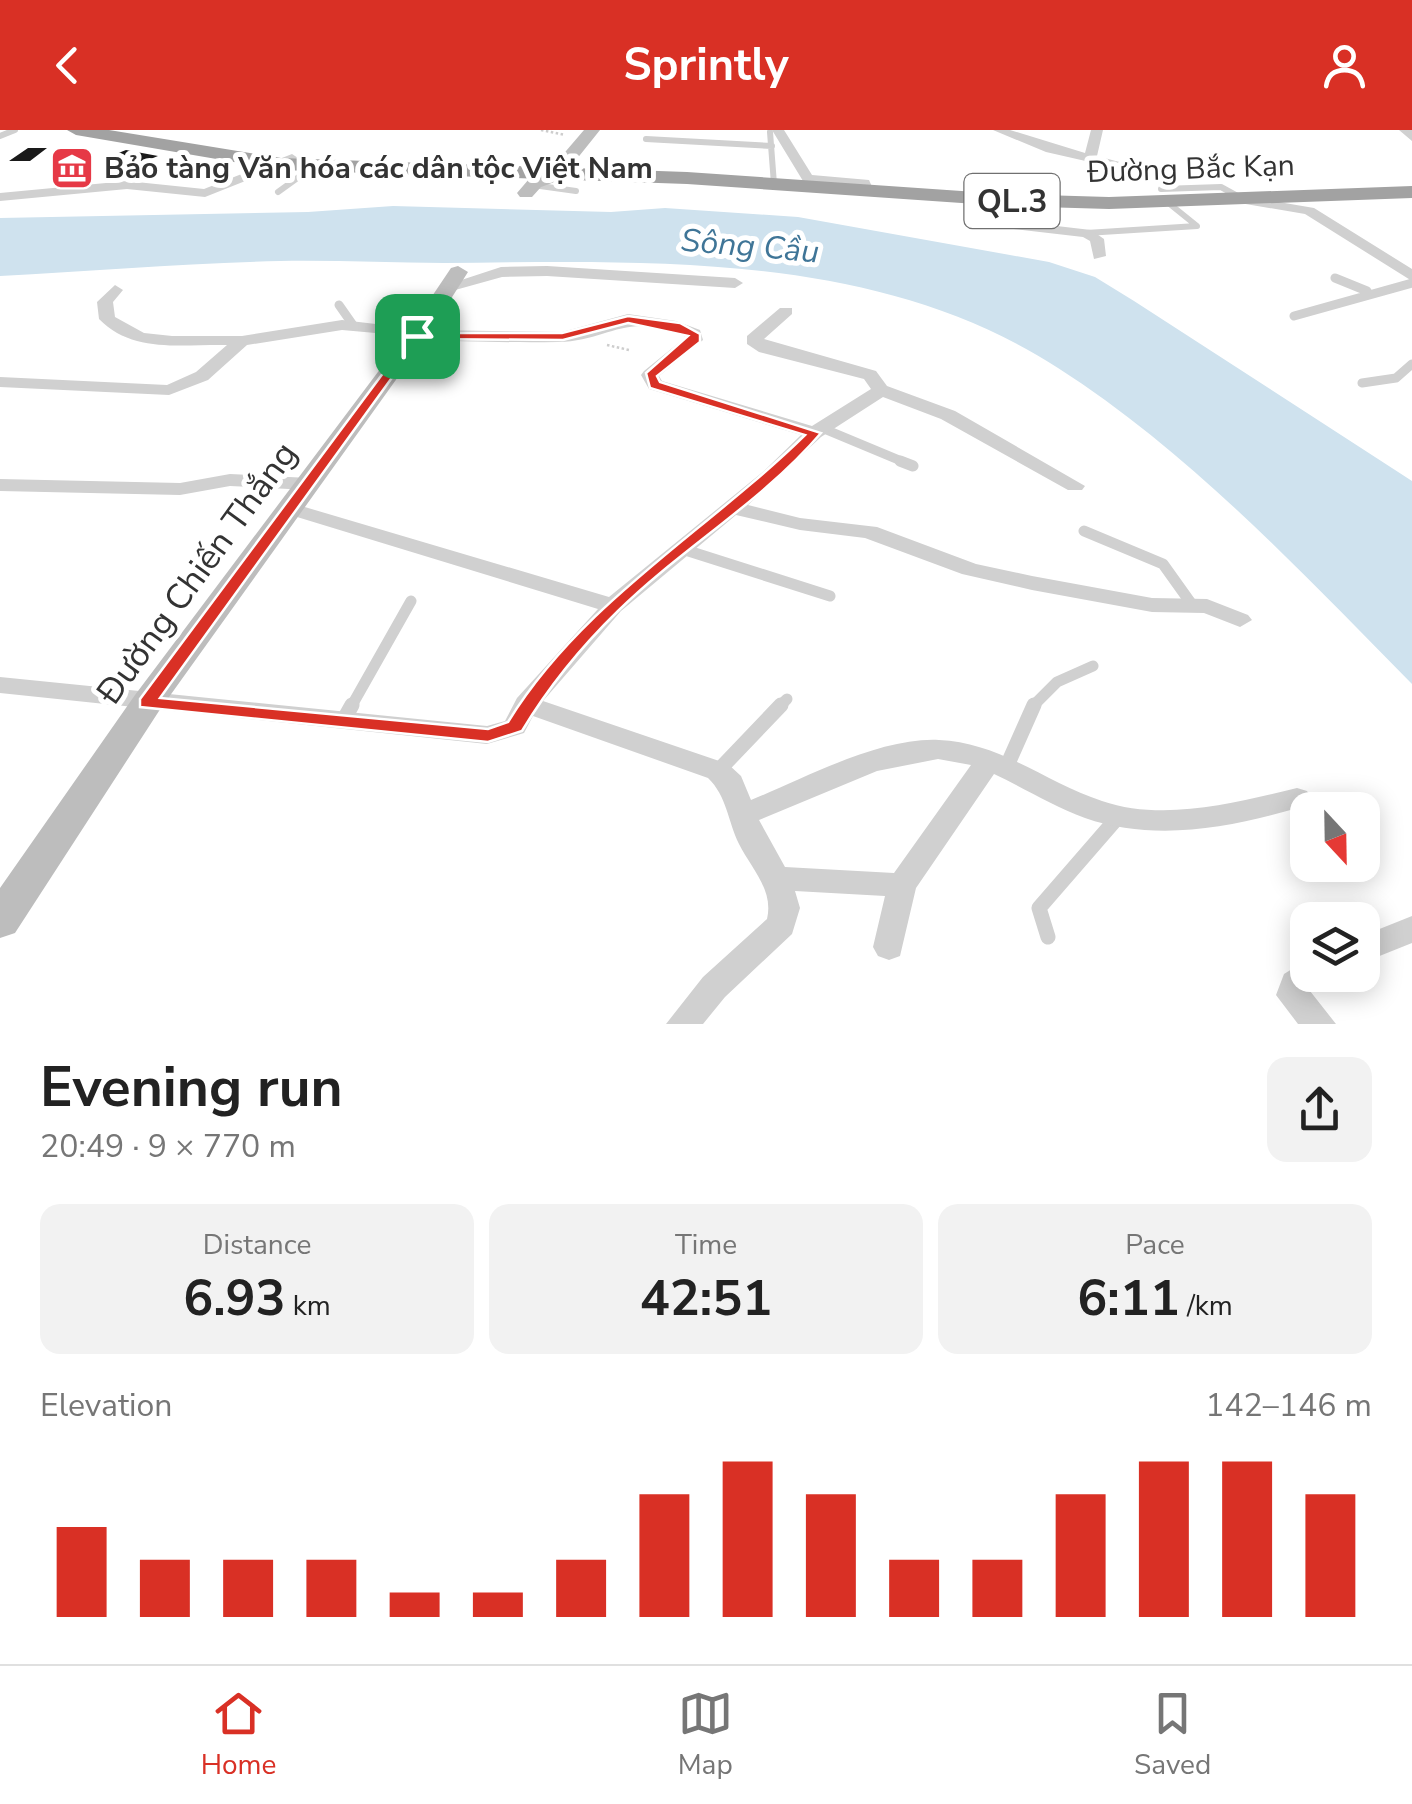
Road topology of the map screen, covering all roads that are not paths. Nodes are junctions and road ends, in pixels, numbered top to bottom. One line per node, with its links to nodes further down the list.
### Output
1 (15, 130): 9 (lane)
2 (76, 130): 13 (highway, Đường Bắc Kạn / QL.3)
3 (115, 130): 13 (highway, Đường Bắc Kạn / QL.3)
4 (592, 130): 16 (main road)
5 (1000, 130): 12 (street)
6 (1098, 130): 12 (street)
7 (774, 131): 11 (lane); 19 (street)
8 (572, 133): 16 (main road)
9 (0, 136)
10 (646, 139): 11 (lane)
11 (772, 146): 17 (lane)
12 (1090, 158): 15 (street)
13 (287, 161): 14 (highway, Đường Bắc Kạn / QL.3); 16 (highway, Đường Bắc Kạn / QL.3); 23 (street)
14 (314, 166): 16 (highway, Đường Bắc Kạn / QL.3); 20 (lane)
15 (1147, 171)
16 (540, 178): 17 (highway, Đường Bắc Kạn / QL.3); 18 (lane)
17 (774, 184): 19 (highway, Đường Bắc Kạn / QL.3)
18 (576, 191)
19 (867, 191): 24 (highway, Đường Bắc Kạn / QL.3)
20 (278, 192)
21 (1412, 192): 25 (highway, Đường Bắc Kạn / QL.3)
22 (1164, 195): 24 (highway, Đường Bắc Kạn / QL.3); 25 (highway, Đường Bắc Kạn / QL.3); 26 (lane)
23 (0, 197)
24 (973, 198): 26 (street)
25 (1237, 198): 28 (street)
26 (1086, 233): 27 (street)
27 (1098, 256)
28 (1412, 276)
29 (1335, 278): 34 (lane)
30 (453, 279): 31 (street); 39 (main road, Đường Chiến Thắng)
31 (734, 283)
32 (1412, 283): 34 (lane)
33 (115, 290): 40 (street)
34 (1367, 291): 37 (lane)
35 (339, 306): 38 (lane)
36 (786, 310): 44 (street)
37 (1294, 316)
38 (353, 325): 39 (street); 40 (street)
39 (418, 334): 45 (street); 49 (main road, Đường Chiến Thắng)
40 (242, 341): 42 (street)
41 (1412, 364): 43 (lane)
42 (0, 382)
43 (1362, 383)
44 (880, 390): 45 (street); 48 (street)
45 (818, 431): 46 (lane); 50 (street)
46 (913, 466)
47 (0, 485): 49 (street)
48 (1075, 486)
49 (300, 496): 55 (street); 61 (main road, Đường Chiến Thắng)
50 (732, 507): 52 (street); 56 (street)
51 (1084, 532): 56 (lane)
52 (679, 548): 53 (lane); 55 (street)
53 (830, 596)
54 (411, 601): 63 (lane)
55 (613, 606): 62 (street)
56 (1193, 606): 57 (street)
57 (1240, 620)
58 (1093, 666): 64 (lane)
59 (0, 685): 61 (street)
60 (788, 699): 65 (lane)
61 (147, 703): 63 (street); 71 (main road, Đường Chiến Thắng)
62 (526, 704): 63 (street); 65 (street)
63 (343, 722)
64 (997, 764): 67 (street); 68 (street); 70 (street)
65 (718, 771): 67 (street)
66 (1290, 800): 68 (street)
67 (744, 815): 69 (street)
68 (1118, 817): 73 (lane)
69 (776, 878): 70 (street); 77 (street)
70 (902, 885): 75 (street)
71 (0, 921)
72 (1412, 929): 74 (street)
73 (1048, 937)
74 (1380, 942)
75 (889, 947)
76 (1293, 992): 78 (street)
77 (683, 1024)
78 (1319, 1024)

